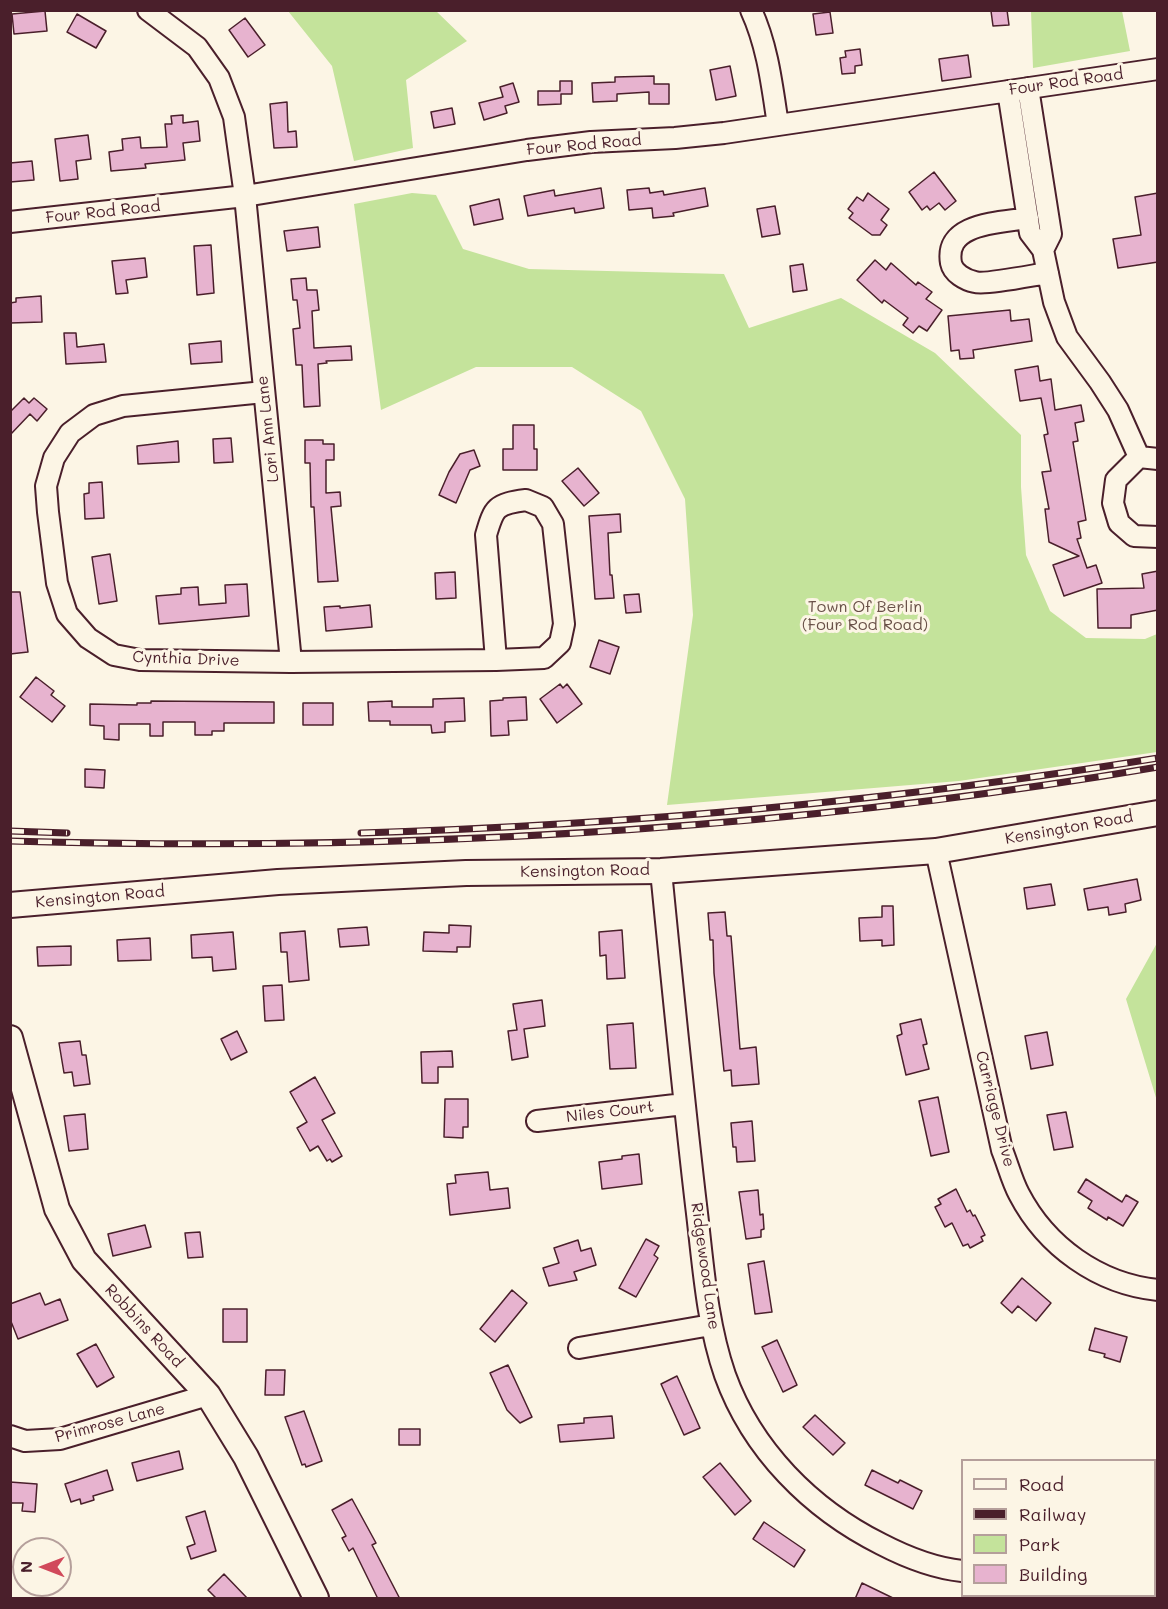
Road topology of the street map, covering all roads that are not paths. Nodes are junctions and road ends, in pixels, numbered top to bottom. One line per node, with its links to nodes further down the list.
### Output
1 (148, 10): 7 (street, Lori Ann Lane)
2 (751, 10): 6 (street)
3 (1158, 69): 4 (street, Four Rod Road)
4 (1028, 88): 5 (street, Four Rod Road); 10 (street)
5 (1008, 91): 6 (street, Four Rod Road); 8 (street)
6 (778, 125): 7 (street, Four Rod Road)
7 (245, 196): 9 (street, Four Rod Road); 12 (street, Lori Ann Lane)
8 (1028, 218): 10 (street); 11 (street)
9 (10, 222)
10 (1043, 250): 11 (street)
11 (1048, 273): 13 (street)
12 (264, 392): 16 (street, Lori Ann Lane); 16 (street, Cynthia Drive)
13 (1148, 458): 14 (street)
14 (1158, 537)
15 (496, 660): 15 (street, Cynthia Drive); 16 (street, Cynthia Drive)
16 (291, 662)
17 (1158, 813): 18 (street, Kensington Road)
18 (936, 851): 19 (street, Kensington Road); 24 (street, Carriage Drive)
19 (661, 871): 20 (street, Kensington Road); 22 (street, Ridgewood Lane)
20 (10, 905)
21 (10, 1038): 27 (street, Robbins Road)
22 (684, 1104): 23 (street, Niles Court); 25 (street, Ridgewood Lane)
23 (537, 1121)
24 (1158, 1290)
25 (711, 1325): 26 (street); 29 (street, Ridgewood Lane)
26 (579, 1348)
27 (208, 1395): 28 (street, Primrose Lane); 30 (street, Robbins Road)
28 (10, 1436)
29 (961, 1570)
30 (316, 1599)

